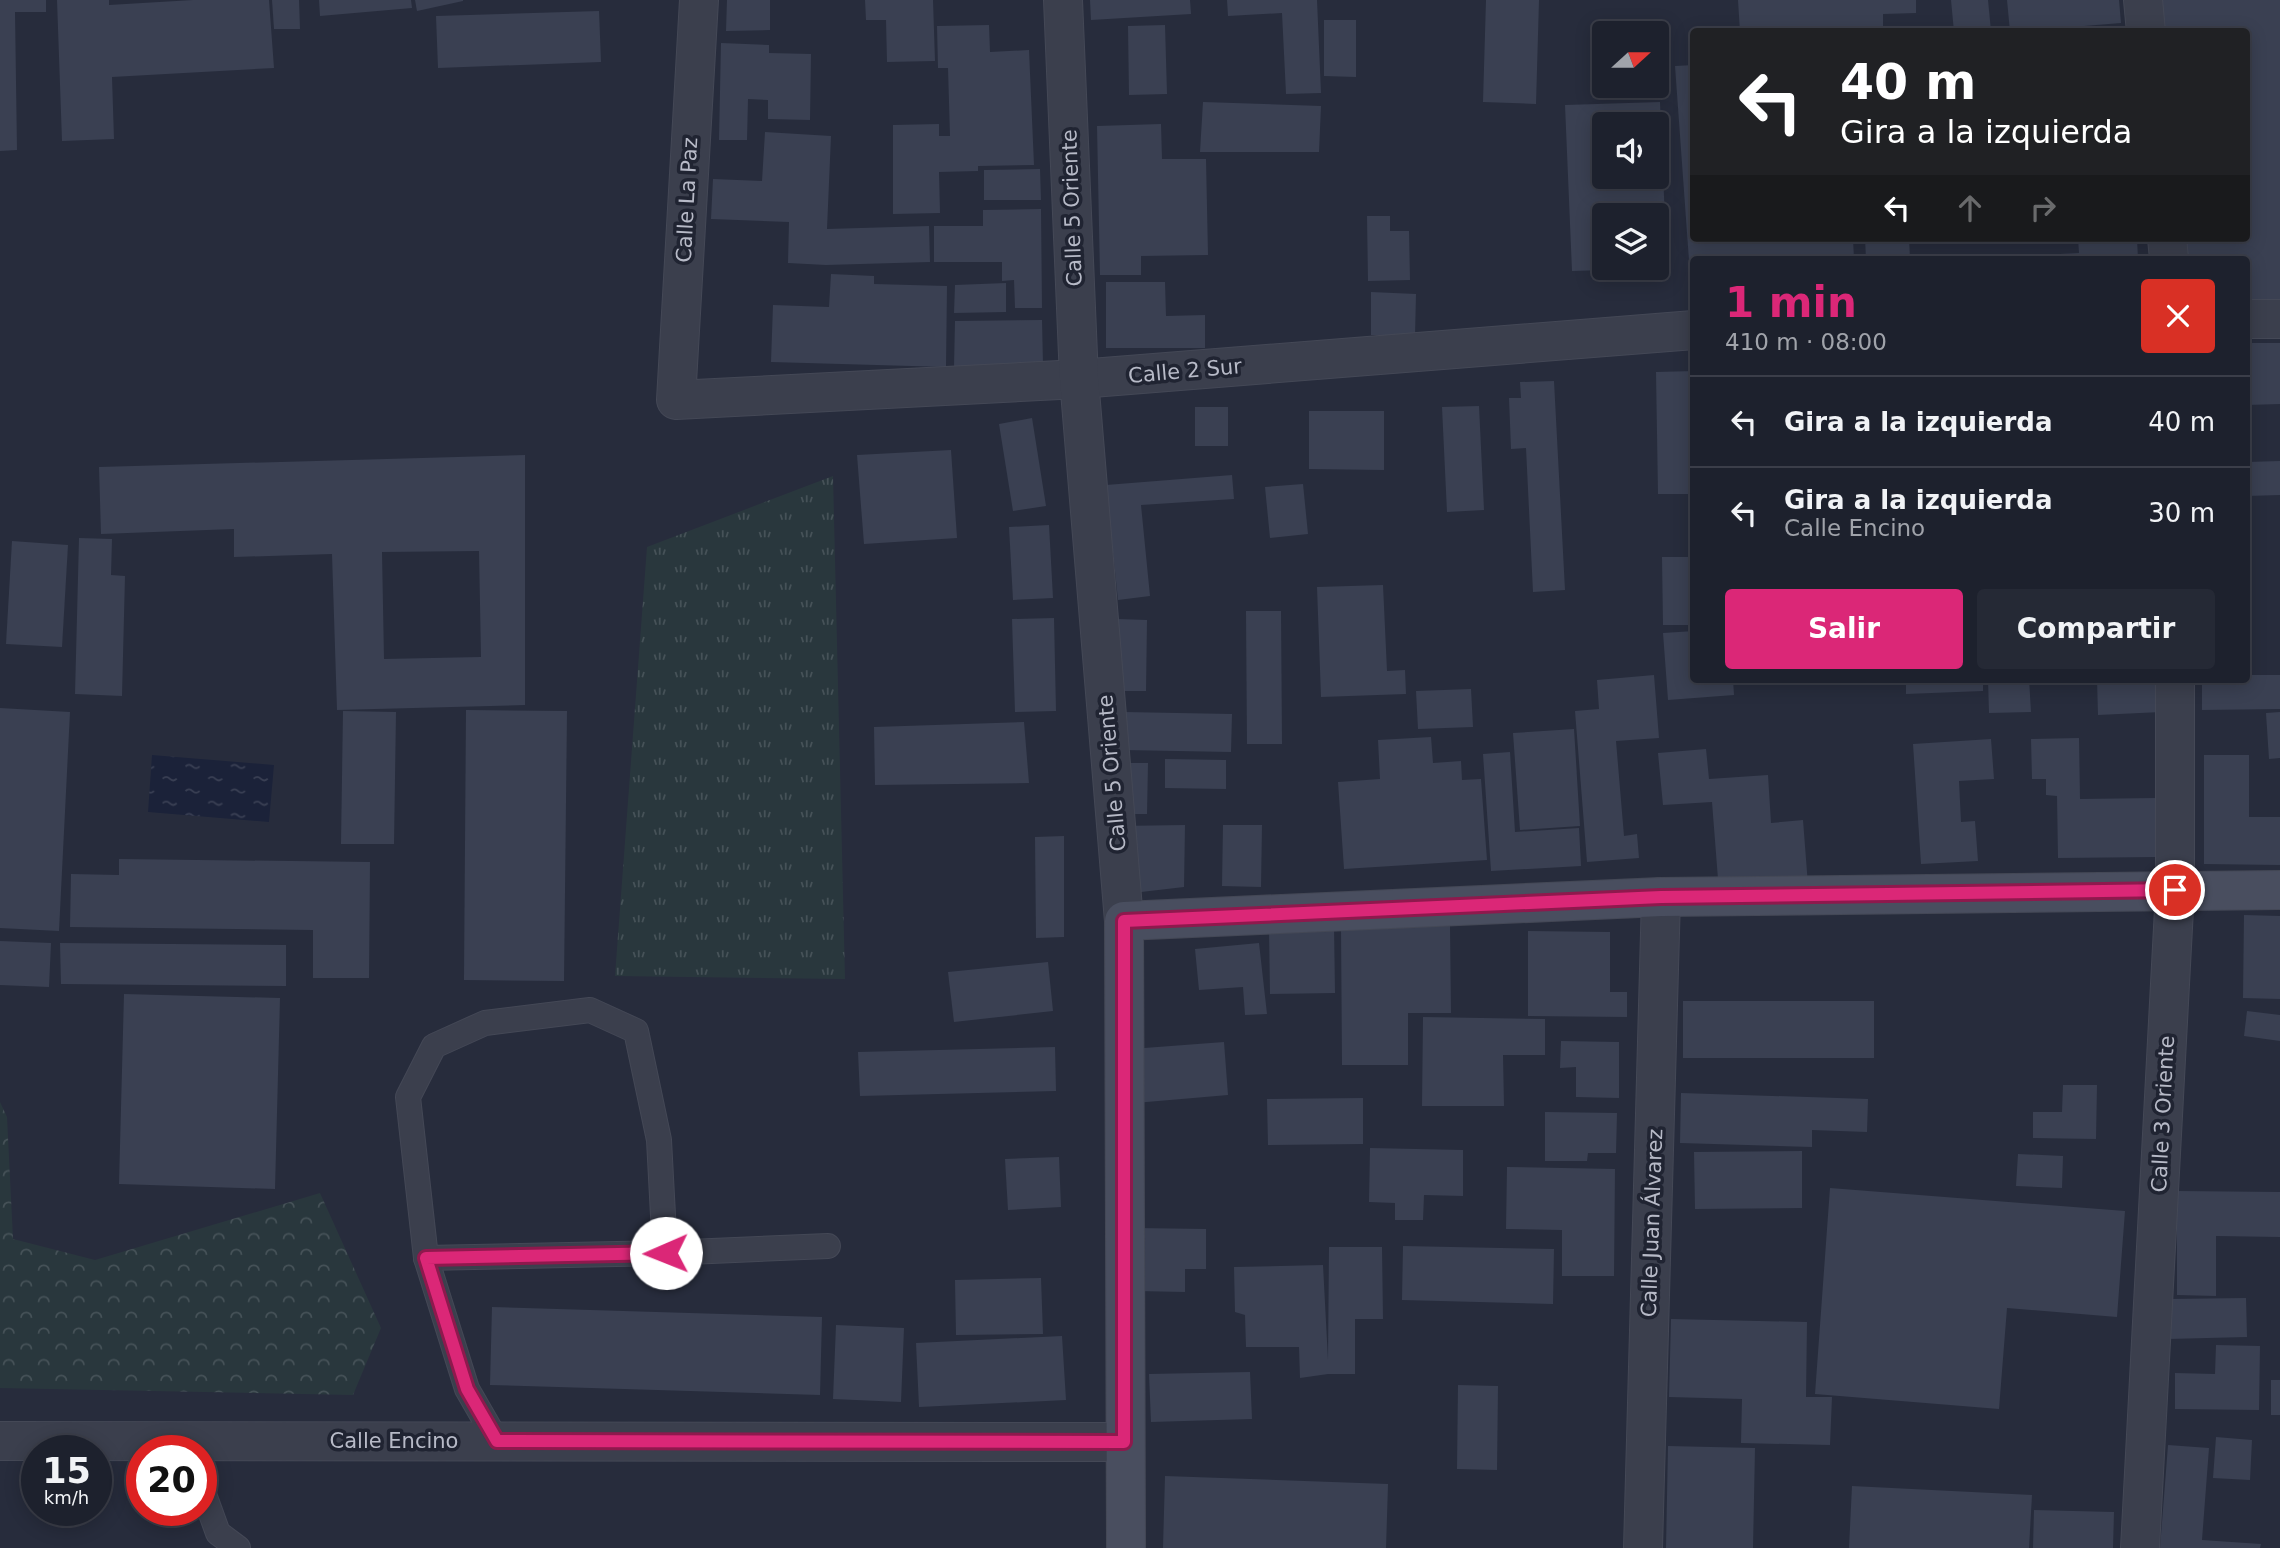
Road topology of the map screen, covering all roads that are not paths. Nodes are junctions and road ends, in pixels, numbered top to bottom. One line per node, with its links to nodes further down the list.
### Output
1 (699, 0): 9 (street, Calle La Paz)
2 (1063, 0): 8 (street, Calle 5 Oriente)
3 (2143, 0): 4 (street)
4 (2146, 28)
5 (2250, 319): 6 (street)
6 (2280, 319)
7 (1690, 330): 8 (street, Calle 2 Sur)
8 (1079, 379): 9 (street, Calle 2 Sur); 14 (street, Calle 5 Oriente)
9 (676, 400)
10 (2175, 683): 11 (street, Calle 3 Oriente)
11 (2175, 890): 12 (main road); 13 (main road); 27 (street, Calle 3 Oriente)
12 (2280, 890)
13 (1661, 897): 14 (main road); 26 (street, Calle Juan Álvarez)
14 (1124, 921): 20 (main road, Calle 5 Oriente)
15 (828, 1247): 16 (lane)
16 (666, 1253): 17 (lane); 17 (lane)
17 (426, 1258): 19 (lane)
18 (0, 1441): 21 (street, Calle Encino)
19 (497, 1441): 20 (street, Calle Encino); 22 (street, Calle Encino)
20 (1124, 1442): 25 (main road, Calle 5 Oriente)
21 (126, 1444)
22 (217, 1446)
23 (215, 1526): 24 (lane)
24 (238, 1548)
25 (1126, 1548)
26 (1643, 1548)
27 (2140, 1548)

